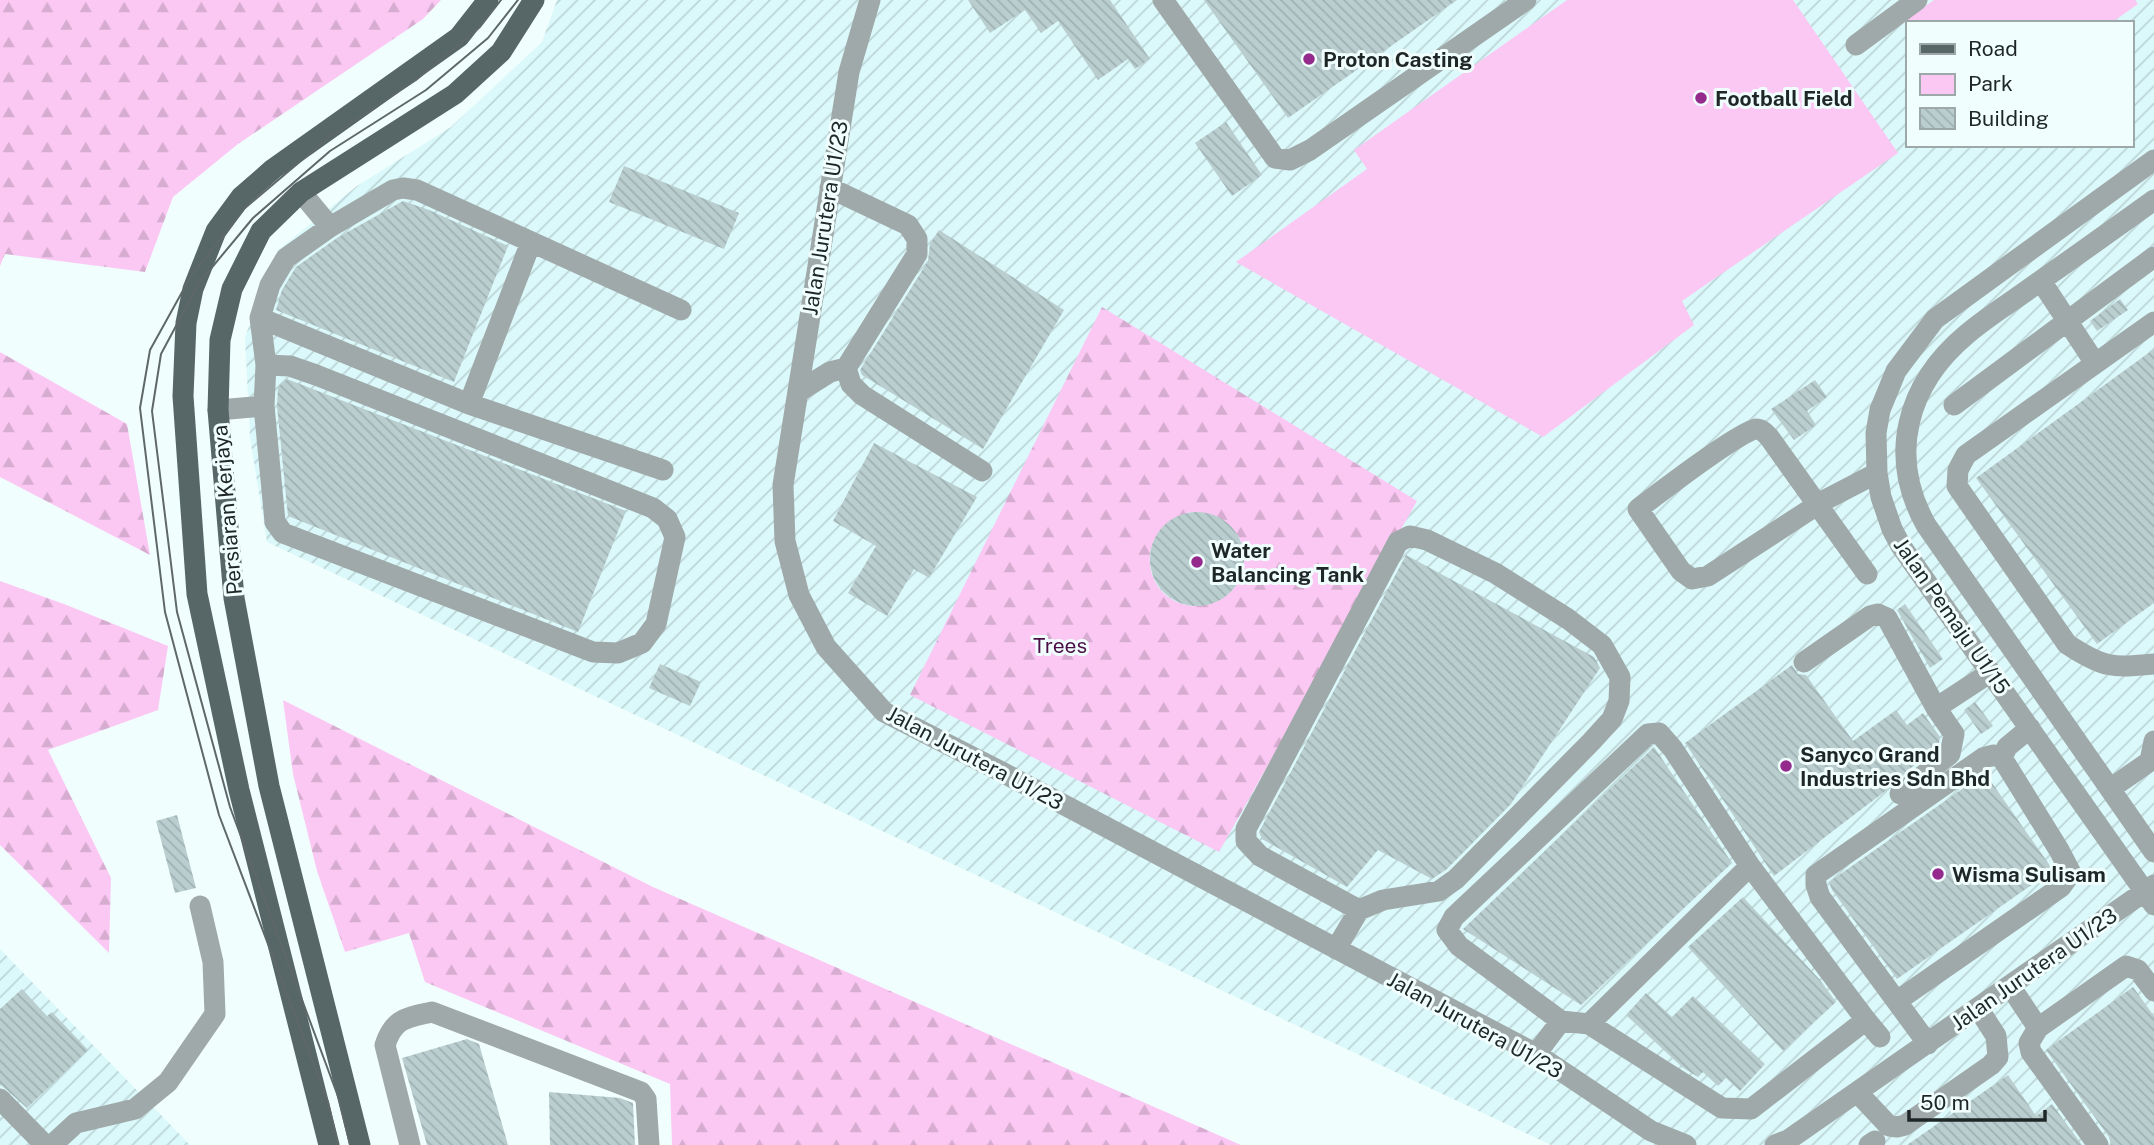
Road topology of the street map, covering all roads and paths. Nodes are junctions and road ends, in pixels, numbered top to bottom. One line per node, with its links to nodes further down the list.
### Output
1 (488, 0): 63 (main road, Persiaran Kerjaya)
2 (534, 0): 10 (main road, Persiaran Kerjaya)
3 (870, 0): 9 (street, Jalan Jurutera U1/23)
4 (1163, 0): 5 (street)
5 (1526, 0)
6 (1917, 0): 7 (street)
7 (1856, 45)
8 (2154, 160): 30 (street, Jalan Pemaju U1/15)
9 (830, 188): 22 (street); 23 (street, Jalan Jurutera U1/23)
10 (301, 192): 12 (street); 27 (main road, Persiaran Kerjaya)
11 (2154, 200): 15 (street, Jalan Pemaju U1/15)
12 (330, 227): 13 (street); 17 (street)
13 (531, 242): 16 (street); 24 (street)
14 (2154, 257): 18 (street)
15 (2041, 281): 18 (street); 40 (street, Jalan Pemaju U1/15)
16 (681, 310)
17 (260, 318): 21 (street); 24 (street)
18 (2068, 321): 20 (street); 25 (street)
19 (2154, 322): 20 (street)
20 (2095, 363): 34 (street)
21 (266, 365): 26 (street); 26 (street)
22 (846, 368): 23 (street); 29 (street)
23 (798, 392): 47 (street, Jalan Jurutera U1/23)
24 (469, 404): 28 (street)
25 (1954, 405)
26 (264, 406): 27 (street)
27 (218, 410): 64 (main road, Persiaran Kerjaya)
28 (663, 470)
29 (982, 471)
30 (1877, 473): 31 (street); 35 (street, Jalan Pemaju U1/15)
31 (1817, 505): 31 (street); 32 (street)
32 (1867, 574)
33 (1804, 662): 36 (street)
34 (2154, 664)
35 (1991, 672): 36 (street); 37 (street, Jalan Pemaju U1/15)
36 (1936, 708): 41 (street)
37 (2030, 728): 39 (street); 44 (street, Jalan Pemaju U1/15)
38 (2153, 755): 40 (street)
39 (2002, 758): 50 (street); 50 (street)
40 (2110, 789): 42 (street, Jalan Pemaju U1/15)
41 (1900, 794)
42 (2154, 852)
43 (1750, 866): 52 (street); 53 (street); 54 (street)
44 (2151, 894): 48 (street, Jalan Jurutera U1/23)
45 (200, 906): 62 (street)
46 (1359, 910): 46 (street); 47 (street)
47 (1336, 949): 58 (street, Jalan Jurutera U1/23)
48 (2010, 986): 51 (street, Jalan Jurutera U1/23); 55 (street)
49 (2154, 991): 55 (street)
50 (1897, 1001): 57 (street)
51 (1978, 1008): 57 (street, Jalan Jurutera U1/23); 59 (street)
52 (1866, 1020): 54 (street); 56 (street)
53 (1561, 1021): 54 (street); 58 (street)
54 (1589, 1024)
55 (2038, 1028): 69 (street)
56 (1880, 1038)
57 (1928, 1044): 59 (street, Jalan Jurutera U1/23)
58 (1536, 1054): 67 (street, Jalan Jurutera U1/23)
59 (1857, 1092): 68 (street, Jalan Jurutera U1/23)
60 (0, 1099): 61 (street)
61 (46, 1145)
62 (52, 1145)
63 (328, 1145)
64 (359, 1145)
65 (410, 1145): 66 (street)
66 (649, 1145)
67 (1686, 1145)
68 (1774, 1145)
69 (2098, 1145)

